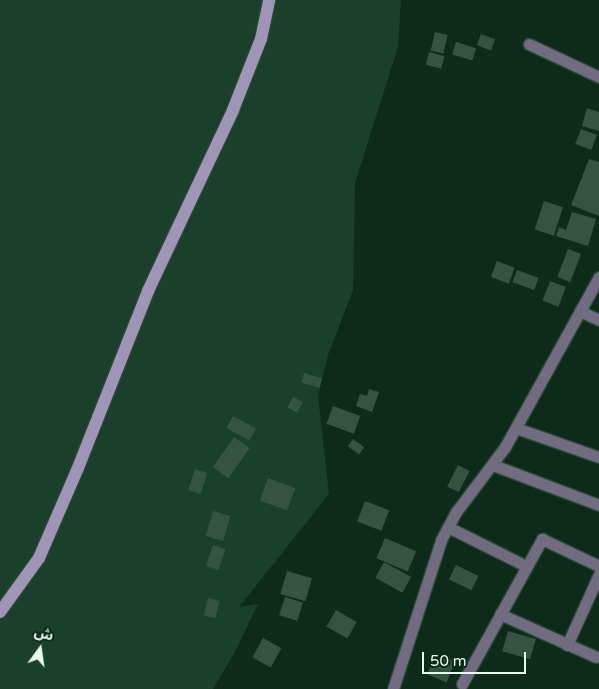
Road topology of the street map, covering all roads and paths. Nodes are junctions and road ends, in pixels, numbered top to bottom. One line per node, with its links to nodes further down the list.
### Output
1 (269, 0): 15 (street)
2 (529, 44): 3 (street)
3 (599, 77)
4 (599, 277): 5 (street)
5 (580, 312): 6 (street); 7 (street)
6 (599, 320)
7 (516, 428): 8 (street); 9 (street)
8 (599, 457)
9 (493, 465): 10 (street); 11 (street)
10 (599, 505)
11 (448, 527): 12 (street); 20 (street)
12 (526, 566): 13 (street); 16 (street)
13 (599, 566)
14 (599, 574): 17 (street)
15 (0, 612)
16 (500, 614): 17 (street); 19 (street)
17 (567, 644): 18 (street)
18 (596, 657)
19 (462, 684)
20 (393, 689)

